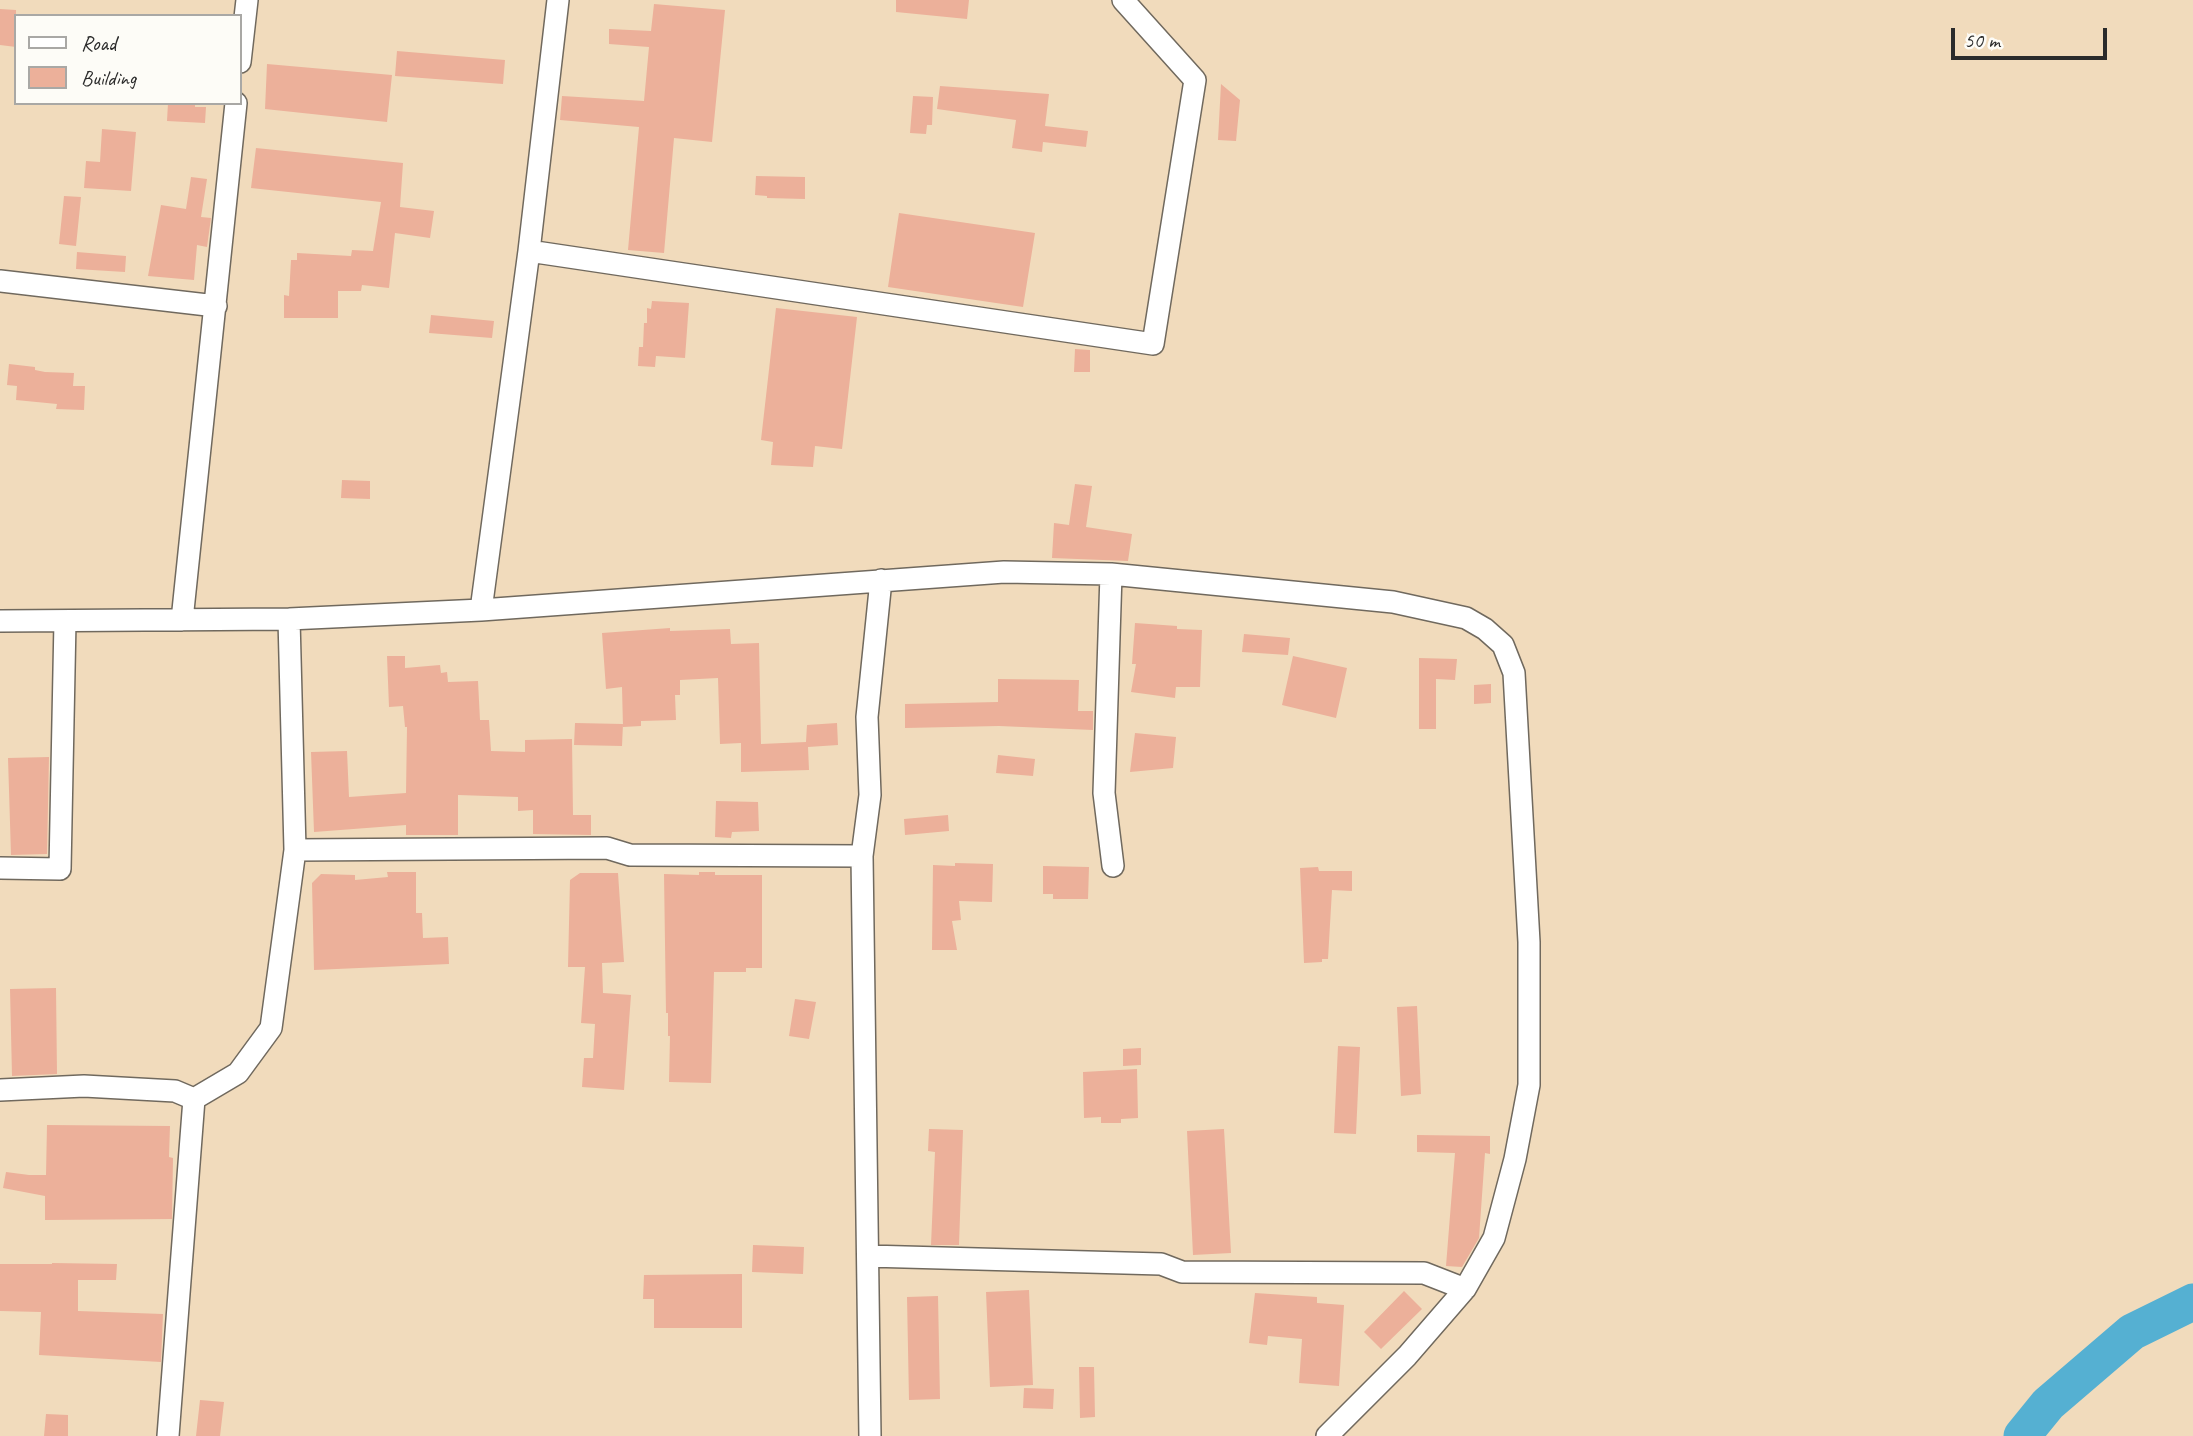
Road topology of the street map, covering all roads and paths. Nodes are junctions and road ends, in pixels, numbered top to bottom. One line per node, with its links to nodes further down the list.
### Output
1 (247, 0): 4 (street)
2 (558, 0): 6 (street)
3 (1123, 0): 6 (street)
4 (242, 44)
5 (236, 105): 8 (street)
6 (529, 251): 11 (street)
7 (0, 281): 8 (street)
8 (216, 306): 13 (street)
9 (1111, 574): 10 (street); 18 (street); 23 (street)
10 (881, 580): 11 (street); 17 (street)
11 (481, 610): 12 (street)
12 (289, 619): 13 (street); 16 (street)
13 (182, 620): 15 (street)
14 (0, 621): 15 (street)
15 (65, 621): 19 (street)
16 (295, 850): 17 (street); 21 (street)
17 (862, 856): 22 (street)
18 (1113, 866)
19 (0, 868)
20 (0, 1090): 21 (street)
21 (194, 1099): 24 (street)
22 (868, 1256): 23 (street); 25 (street)
23 (1465, 1289): 26 (street)
24 (169, 1436)
25 (870, 1436)
26 (1327, 1436)

